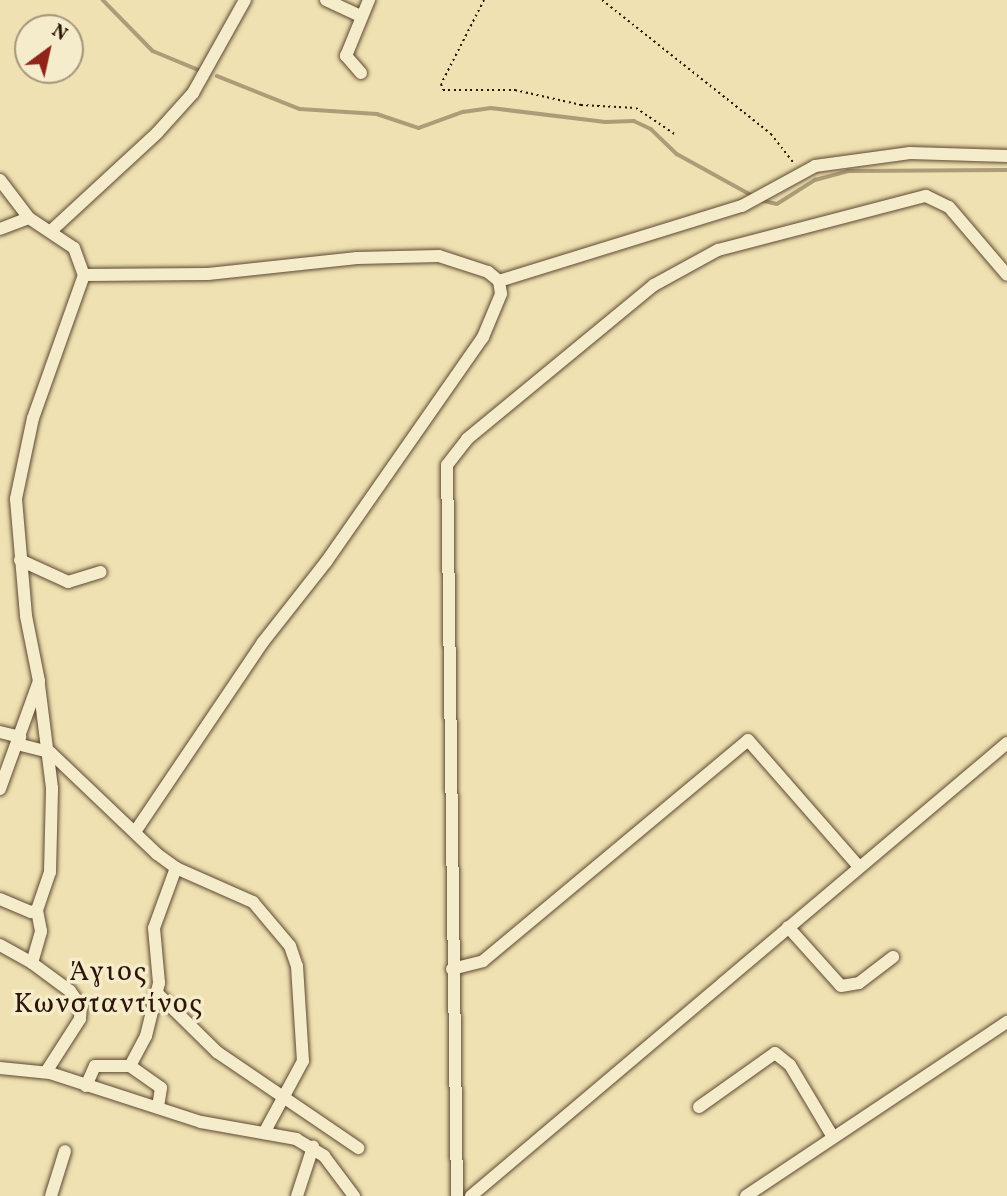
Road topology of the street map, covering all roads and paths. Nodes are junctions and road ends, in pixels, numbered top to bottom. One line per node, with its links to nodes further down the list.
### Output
1 (245, 0): 14 (street)
2 (326, 0): 6 (street)
3 (369, 0): 6 (street)
4 (484, 0): 8 (path)
5 (602, 0): 10 (path)
6 (361, 16): 7 (street)
7 (361, 73)
8 (676, 135)
9 (1007, 156): 10 (street)
10 (799, 173): 17 (street)
11 (0, 180): 12 (street)
12 (29, 218): 13 (street); 14 (street)
13 (0, 229)
14 (52, 230): 15 (street)
15 (84, 275): 17 (street); 18 (street)
16 (1007, 275): 35 (street)
17 (499, 281): 26 (street)
18 (20, 560): 19 (street); 20 (street)
19 (101, 572)
20 (39, 681): 22 (street); 24 (street)
21 (0, 732): 22 (street)
22 (18, 741): 24 (street); 25 (street)
23 (1007, 743): 27 (street)
24 (50, 752): 26 (street); 30 (street)
25 (0, 789)
26 (135, 832): 28 (street)
27 (859, 867): 31 (street); 35 (street)
28 (176, 868): 36 (street); 42 (street)
29 (0, 899): 30 (street)
30 (37, 909): 34 (street)
31 (788, 927): 33 (street); 54 (street)
32 (0, 946): 34 (street)
33 (893, 957)
34 (32, 963): 40 (street)
35 (452, 969): 53 (street)
36 (158, 994): 39 (street); 42 (street)
37 (1007, 1022): 46 (street)
38 (2, 1066): 40 (street)
39 (130, 1066): 41 (street); 43 (street)
40 (46, 1072): 41 (street)
41 (86, 1086): 43 (street)
42 (284, 1098): 45 (street); 48 (street)
43 (158, 1106): 45 (street)
44 (699, 1107): 46 (street)
45 (264, 1133): 47 (street)
46 (833, 1137): 55 (street)
47 (313, 1147): 51 (street); 52 (street)
48 (358, 1148)
49 (65, 1151): 50 (street)
50 (51, 1196)
51 (297, 1196)
52 (354, 1196)
53 (457, 1196)
54 (471, 1196)
55 (746, 1196)

